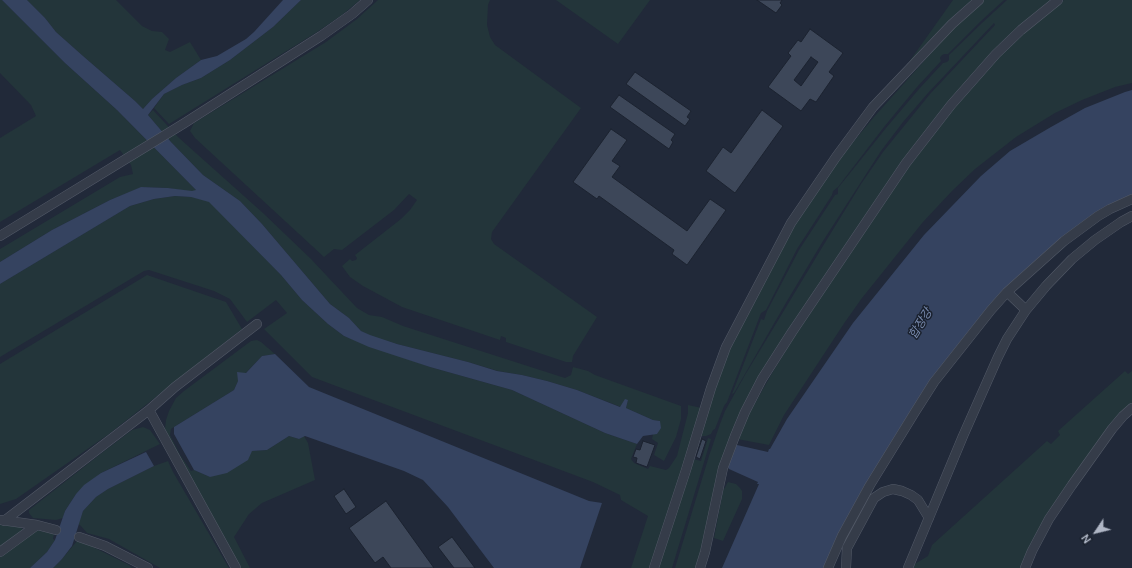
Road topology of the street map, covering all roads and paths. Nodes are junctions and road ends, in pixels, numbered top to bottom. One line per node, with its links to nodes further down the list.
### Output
1 (368, 0): 6 (street)
2 (979, 0): 24 (street)
3 (1058, 0): 25 (street)
4 (1132, 199): 7 (street)
5 (1132, 216): 8 (street)
6 (0, 236)
7 (1008, 292): 8 (street); 13 (street)
8 (1026, 310): 14 (street)
9 (257, 324): 11 (street)
10 (1132, 408): 29 (street)
11 (149, 410): 15 (street); 23 (street)
12 (874, 498): 13 (street); 14 (street); 20 (street)
13 (860, 503): 18 (street)
14 (929, 518): 28 (street)
15 (2, 520): 16 (street)
16 (36, 525): 17 (street); 21 (street)
17 (56, 530)
18 (842, 536): 20 (street); 26 (street)
19 (79, 537): 22 (street)
20 (847, 548): 27 (street)
21 (0, 552)
22 (146, 567)
23 (236, 568)
24 (654, 568)
25 (700, 568)
26 (828, 568)
27 (846, 568)
28 (908, 568)
29 (1025, 568)

